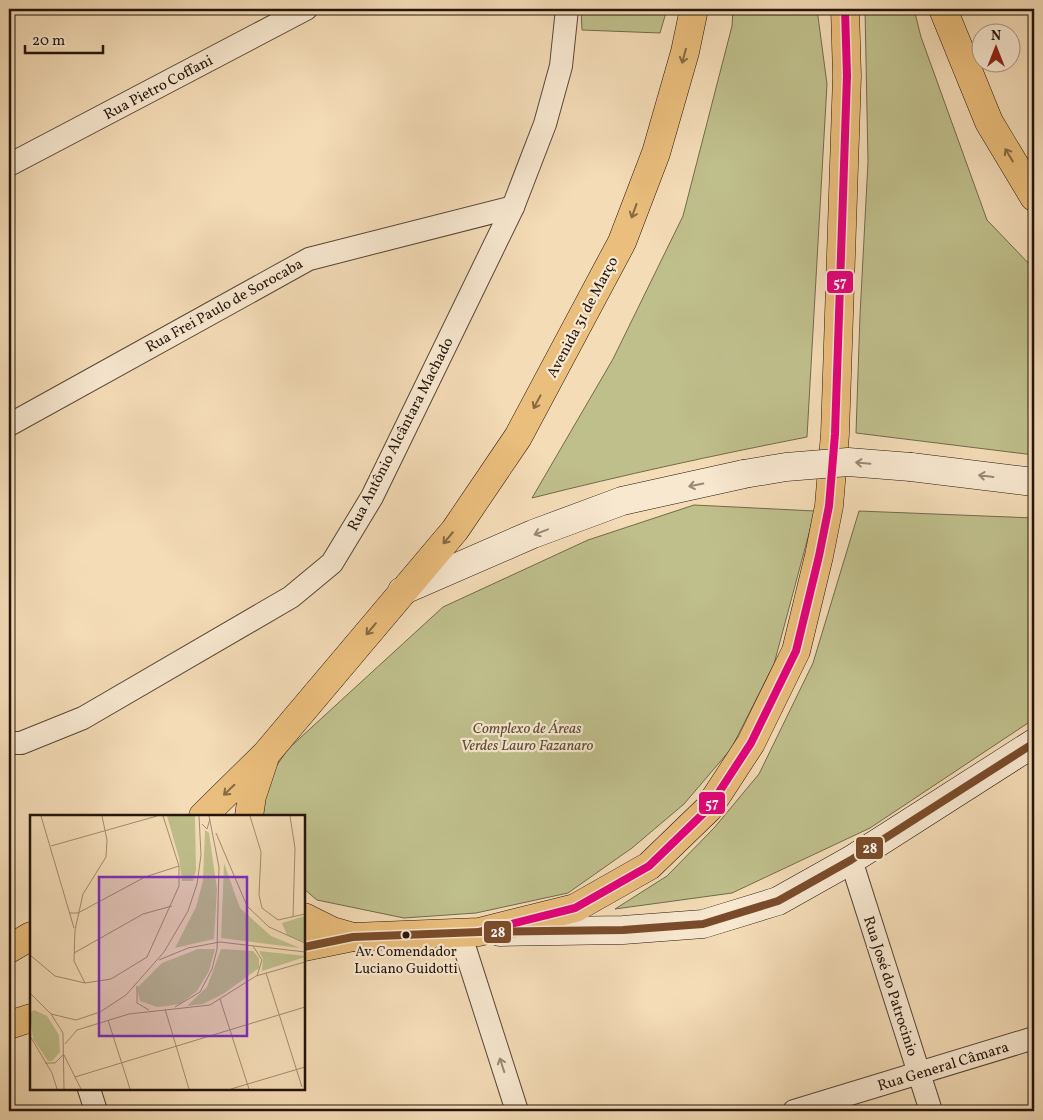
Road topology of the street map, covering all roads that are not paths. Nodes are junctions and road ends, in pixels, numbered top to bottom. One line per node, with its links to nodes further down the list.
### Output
1 (306, 9): 6 (street, Rua Pietro Coffani)
2 (567, 9): 8 (street, Rua Antônio Alcântara Machado)
3 (694, 9): 11 (main road, Avenida 31 de Março, one-way to 11)
4 (845, 9): 19 (main road)
5 (943, 9): 7 (main road, one-way to 5)
6 (9, 165)
7 (1034, 197)
8 (513, 207): 9 (street, Rua Frei Paulo de Sorocaba); 12 (street, Rua Antônio Alcântara Machado)
9 (9, 425)
10 (1034, 482): 11 (main road, one-way to 11, bridge)
11 (402, 592): 14 (main road, Avenida 31 de Março, one-way to 14)
12 (9, 743)
13 (1034, 743): 17 (main road)
14 (266, 754): 15 (main road, Avenida 31 de Março, one-way to 15); 16 (main road)
15 (204, 815)
16 (249, 815)
17 (851, 860): 19 (main road); 27 (street, Rua José do Patrocinio)
18 (305, 918): 21 (main road)
19 (470, 933): 21 (main road); 30 (street, one-way to 19)
20 (30, 937): 23 (main road)
21 (353, 937): 22 (main road)
22 (305, 947)
23 (9, 949)
24 (30, 1018): 25 (main road)
25 (9, 1025)
26 (1034, 1038): 27 (street, Rua General Câmara)
27 (919, 1073): 31 (street, Rua General Câmara); 32 (street, Rua José do Patrocinio)
28 (89, 1090): 29 (street)
29 (96, 1111)
30 (517, 1111)
31 (794, 1111)
32 (931, 1111)

